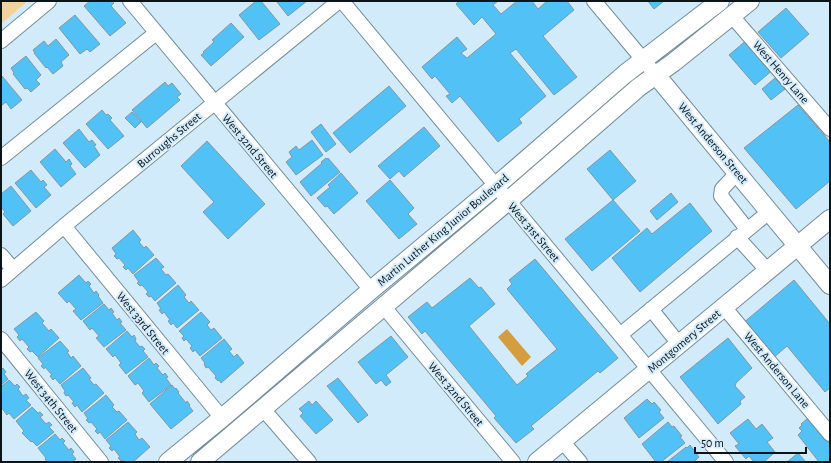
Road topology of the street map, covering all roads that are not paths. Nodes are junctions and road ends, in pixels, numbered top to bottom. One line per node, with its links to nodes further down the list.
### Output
1 (49, 1): 10 (street)
2 (130, 1): 9 (street, West 32nd Street)
3 (339, 1): 13 (street, Burroughs Street)
4 (342, 1): 17 (street, West 31st Street)
5 (594, 1): 11 (street, West Anderson Street)
6 (720, 1): 11 (main road, Martin Luther King Junior Boulevard)
7 (750, 1): 8 (main road, Martin Luther King Junior Boulevard)
8 (731, 15): 12 (main road, Martin Luther King Junior Boulevard); 14 (street, West Henry Lane)
9 (156, 33): 13 (street, West 32nd Street); 15 (street)
10 (1, 41)
11 (643, 60): 12 (street, West Anderson Street); 17 (main road, Martin Luther King Junior Boulevard)
12 (656, 75): 16 (main road, West Anderson Street); 18 (main road, Martin Luther King Junior Boulevard)
13 (214, 102): 21 (street, Burroughs Street); 29 (street, West 32nd Street)
14 (830, 129)
15 (1, 158)
16 (738, 172): 19 (main road, West Anderson Street); 22 (street)
17 (496, 186): 18 (street, West 31st Street); 29 (main road, Martin Luther King Junior Boulevard)
18 (508, 201): 30 (main road, Martin Luther King Junior Boulevard); 33 (street, West 31st Street)
19 (769, 212): 22 (street); 23 (main road, West Anderson Street)
20 (830, 219): 23 (main road, Montgomery Street)
21 (64, 226): 25 (street, Burroughs Street); 38 (street, West 33rd Street)
22 (742, 233): 26 (street); 32 (street)
23 (798, 247): 26 (main road, Montgomery Street); 28 (main road, West Anderson Street)
24 (1, 255): 25 (street)
25 (13, 269): 27 (street, Burroughs Street)
26 (768, 271): 31 (main road, Montgomery Street)
27 (1, 280)
28 (830, 285)
29 (371, 290): 38 (main road, Martin Luther King Junior Boulevard)
30 (384, 307): 37 (main road, Martin Luther King Junior Boulevard); 45 (street, West 32nd Street)
31 (724, 307): 35 (main road, Montgomery Street); 39 (street, West Anderson Lane)
32 (651, 309): 33 (street); 35 (street)
33 (620, 335): 36 (street, West 31st Street)
34 (1, 339): 41 (street, West 34th Street)
35 (679, 344): 36 (main road, Montgomery Street)
36 (649, 370): 40 (main road, Montgomery Street); 48 (street, West 31st Street)
37 (263, 409): 43 (main road, Martin Luther King Junior Boulevard); 44 (street)
38 (222, 418): 42 (main road, Martin Luther King Junior Boulevard)
39 (830, 434)
40 (562, 441): 46 (main road, Montgomery Street); 47 (street)
41 (101, 462)
42 (168, 462)
43 (200, 462)
44 (309, 462)
45 (513, 462)
46 (537, 462)
47 (580, 462)
48 (726, 462)

